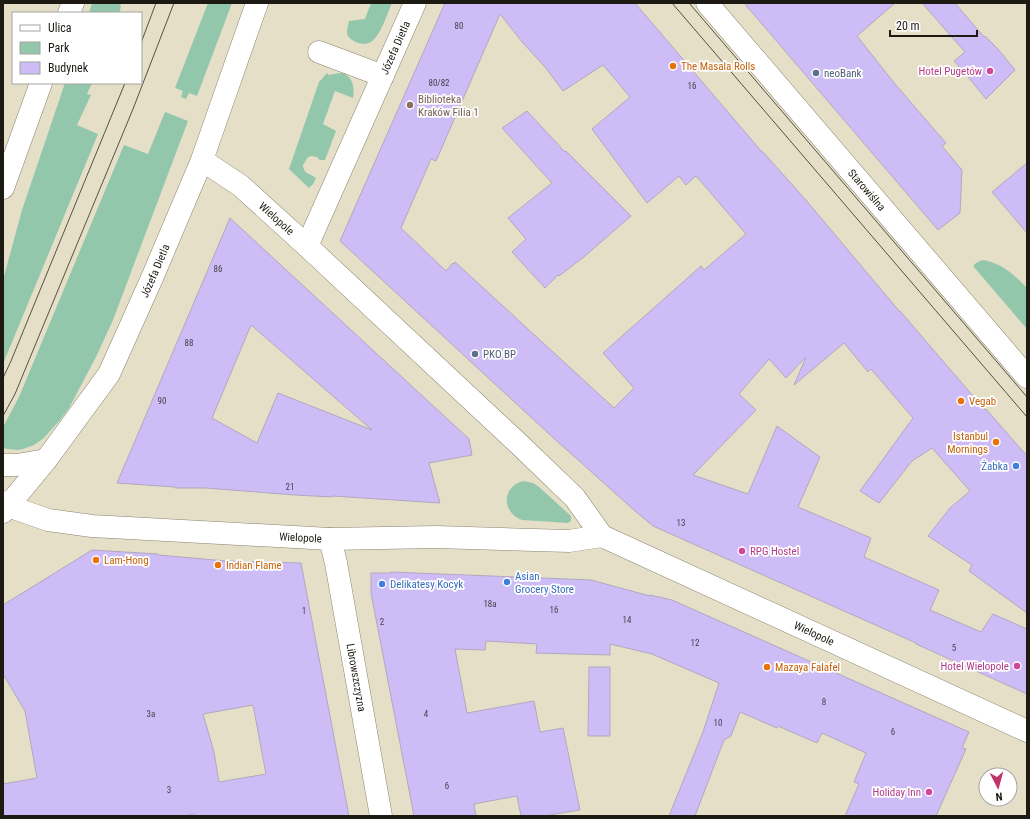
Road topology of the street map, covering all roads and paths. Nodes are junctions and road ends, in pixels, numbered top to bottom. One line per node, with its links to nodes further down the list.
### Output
1 (256, 3): 7 (street, Józefa Dietla)
2 (415, 3): 5 (street, Józefa Dietla)
3 (707, 3): 10 (street, Starowiślna)
4 (319, 52): 5 (street)
5 (383, 76): 9 (street, Józefa Dietla)
6 (41, 84): 8 (street)
7 (202, 160): 9 (street, Wielopole); 11 (street, Józefa Dietla)
8 (3, 188)
9 (307, 246): 14 (street, Wielopole)
10 (1027, 377)
11 (46, 460): 12 (street); 13 (street, Józefa Dietla)
12 (3, 466)
13 (5, 507): 15 (street, Wielopole)
14 (602, 536): 15 (street, Wielopole); 16 (street, Wielopole)
15 (330, 539): 17 (street, Librowszczyzna)
16 (1027, 731)
17 (381, 816)

